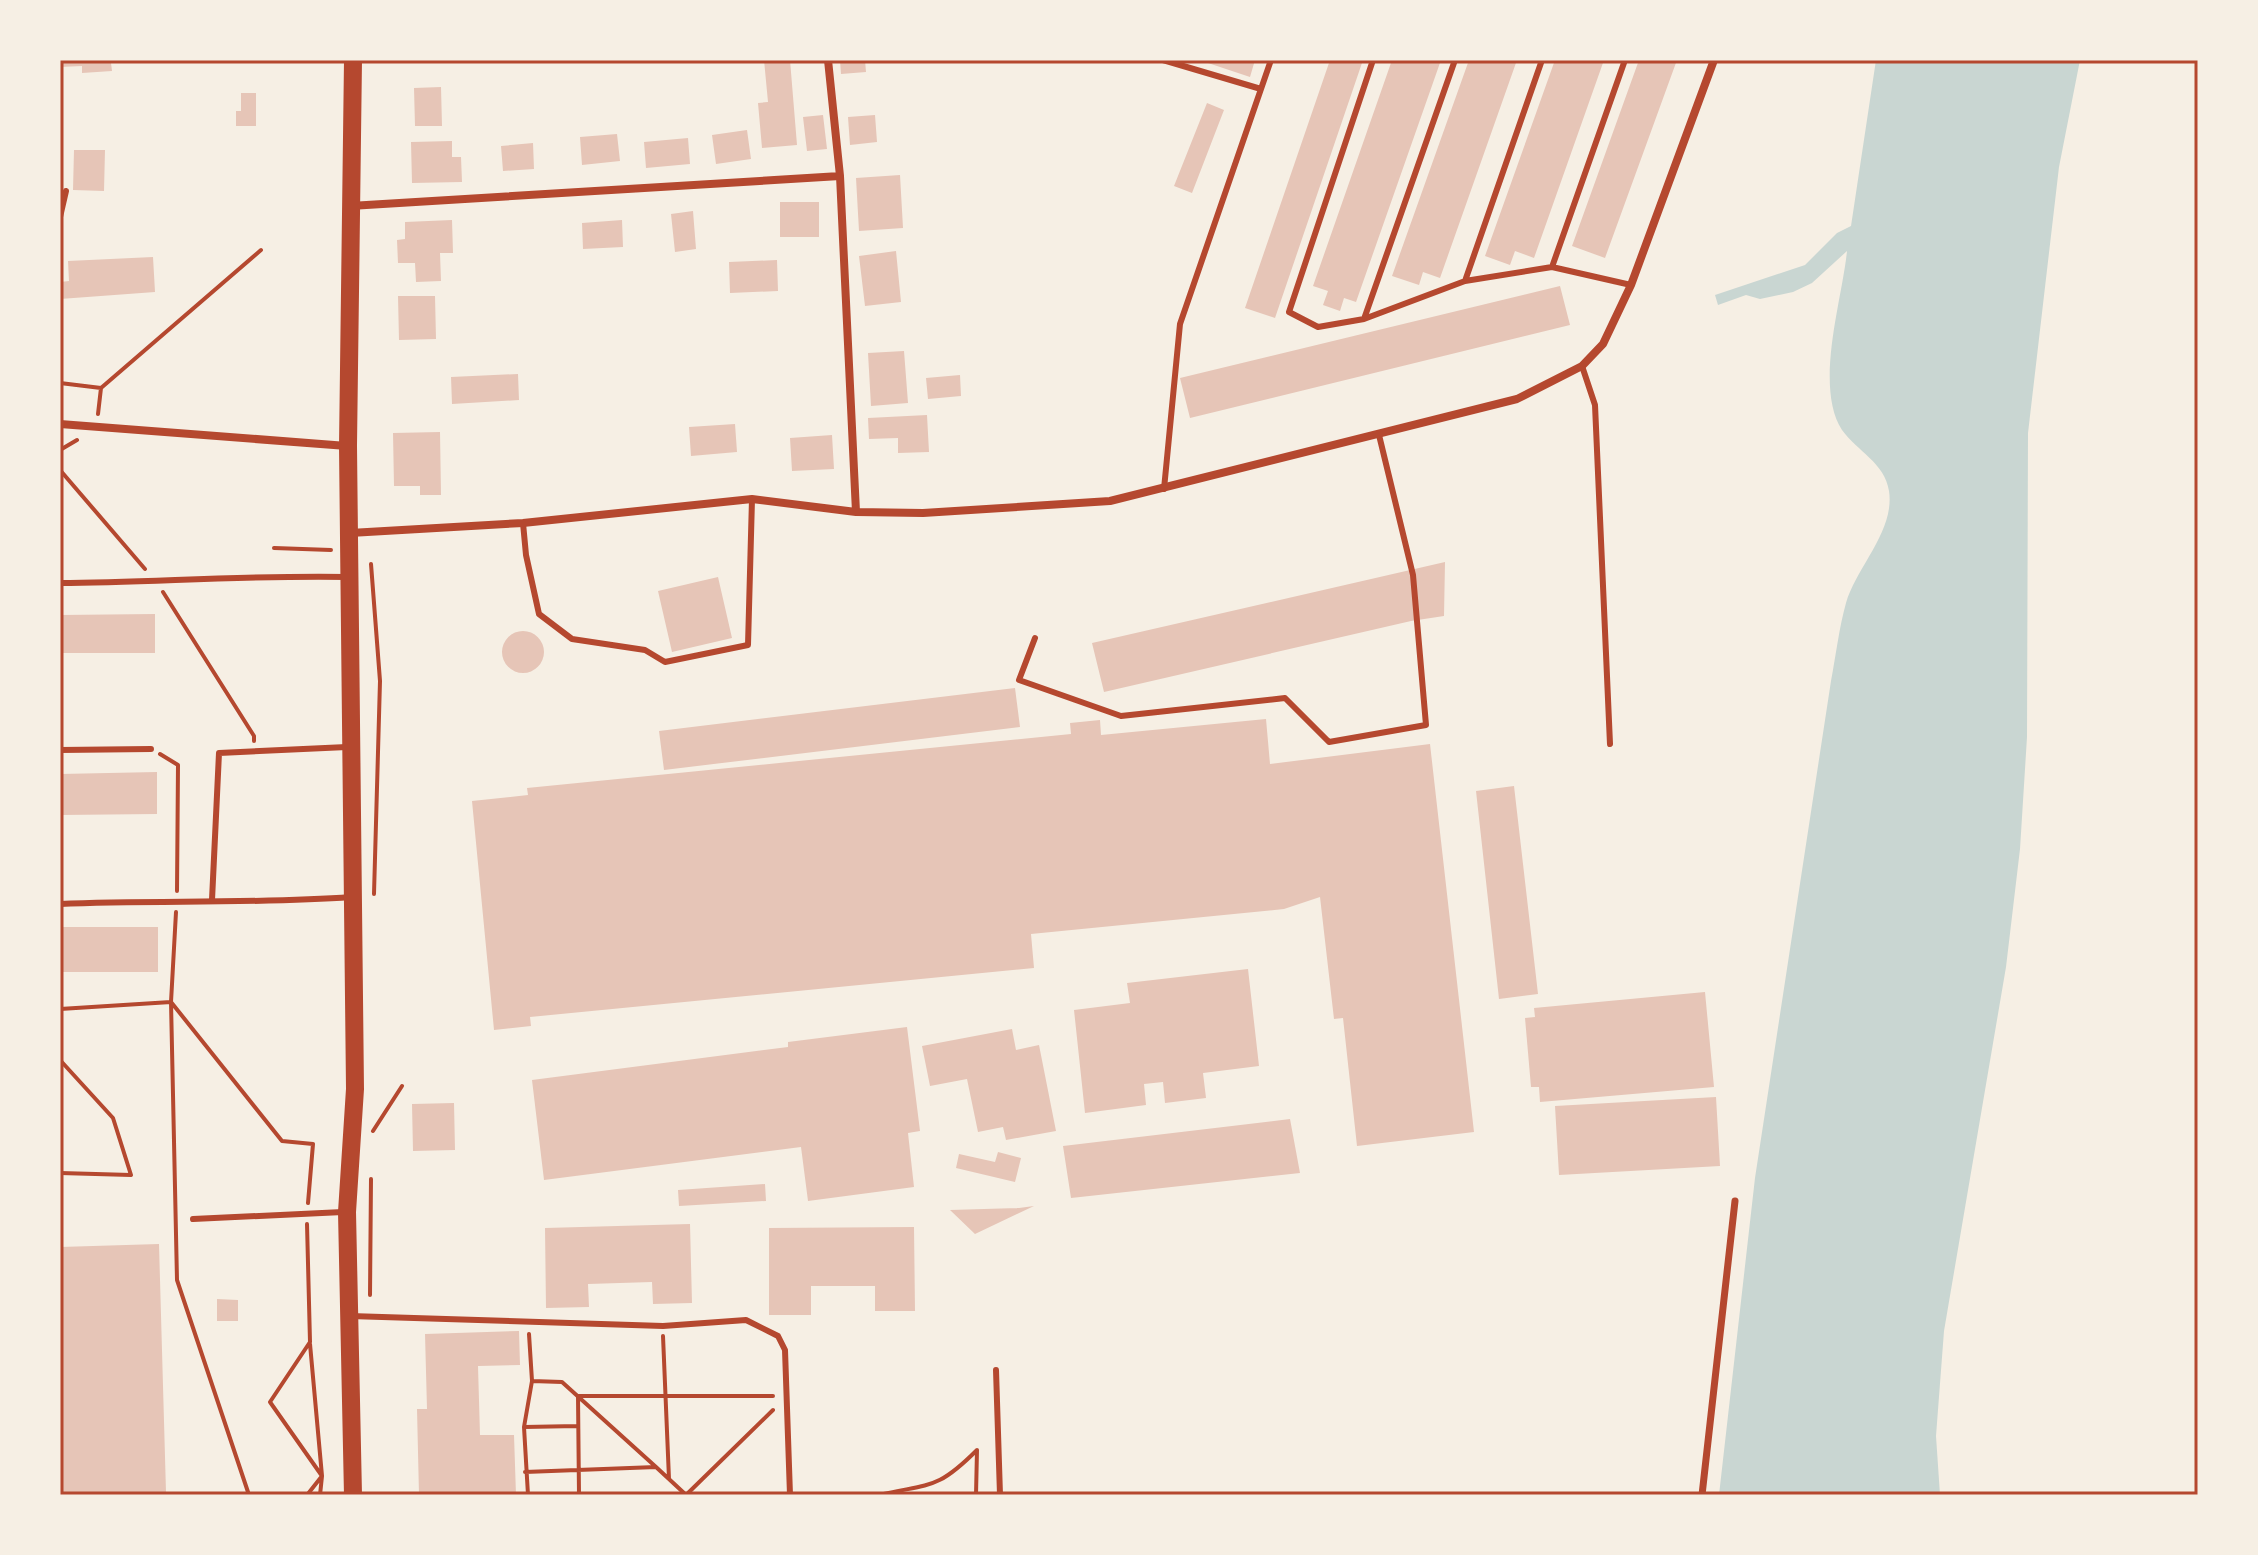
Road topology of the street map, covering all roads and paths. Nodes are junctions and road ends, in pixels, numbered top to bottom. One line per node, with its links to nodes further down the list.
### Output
1 (353, 60): 13 (main road)
2 (828, 60): 11 (street)
3 (1163, 60): 10 (lane)
4 (1271, 60): 10 (lane)
5 (1373, 60): 19 (lane)
6 (1455, 60): 19 (lane)
7 (1542, 60): 17 (lane)
8 (1625, 60): 16 (lane)
9 (1714, 60): 18 (street)
10 (1261, 89): 29 (lane)
11 (840, 176): 13 (street); 31 (street)
12 (66, 191): 14 (lane)
13 (349, 206): 26 (main road)
14 (60, 217)
15 (261, 250): 22 (path)
16 (1552, 267): 17 (lane); 18 (lane)
17 (1465, 281): 19 (lane)
18 (1631, 285): 20 (street)
19 (1364, 319)
20 (1582, 366): 25 (street); 41 (lane)
21 (60, 383): 22 (path)
22 (101, 388): 24 (path)
23 (60, 424): 24 (street)
24 (97, 427): 26 (street); 27 (path)
25 (1379, 435): 29 (street); 40 (lane)
26 (348, 446): 33 (main road)
27 (60, 450)
28 (60, 470): 39 (path)
29 (1164, 489): 31 (street)
30 (752, 499): 31 (street); 32 (street); 32 (lane)
31 (856, 512)
32 (523, 523): 33 (street)
33 (350, 533): 37 (main road)
34 (274, 548): 35 (path)
35 (334, 550)
36 (370, 553): 50 (path)
37 (350, 577): 39 (lane); 42 (main road)
38 (60, 583): 39 (lane)
39 (157, 583): 45 (path)
40 (1035, 638)
41 (1610, 744)
42 (350, 746): 45 (lane); 46 (main road)
43 (151, 749): 44 (lane); 47 (path)
44 (60, 750)
45 (253, 751): 48 (lane)
46 (355, 897): 48 (lane); 59 (main road)
47 (177, 899): 48 (lane); 49 (lane); 51 (path)
48 (212, 900)
49 (60, 904)
50 (374, 906)
51 (171, 1002): 52 (path); 60 (path); 80 (path)
52 (60, 1009)
53 (60, 1060): 57 (path)
54 (402, 1086): 55 (path)
55 (371, 1119)
56 (371, 1165): 62 (path)
57 (60, 1173)
58 (1735, 1201): 91 (street)
59 (347, 1212): 60 (lane); 63 (main road)
60 (307, 1215): 61 (lane); 66 (path)
61 (193, 1219)
62 (370, 1314): 63 (lane); 64 (lane)
63 (350, 1316): 83 (main road)
64 (528, 1320): 65 (lane); 68 (path)
65 (663, 1326): 70 (path); 71 (lane)
66 (310, 1342): 77 (path); 77 (path)
67 (996, 1370): 90 (lane)
68 (532, 1381): 69 (path); 73 (path)
69 (578, 1396): 70 (path); 72 (path); 74 (path)
70 (666, 1396): 71 (path); 78 (path)
71 (789, 1396): 86 (path); 87 (lane)
72 (578, 1426): 73 (path); 75 (path)
73 (524, 1427): 76 (path)
74 (656, 1467): 75 (path); 78 (path)
75 (579, 1470): 76 (path); 85 (path)
76 (525, 1472): 84 (path)
77 (322, 1476): 81 (path); 82 (path)
78 (669, 1479): 86 (path)
79 (907, 1493): 88 (path); 89 (path)
80 (249, 1495)
81 (307, 1495)
82 (320, 1495)
83 (353, 1495)
84 (528, 1495)
85 (579, 1495)
86 (684, 1495)
87 (790, 1495)
88 (879, 1495)
89 (976, 1495)
90 (1000, 1495)
91 (1702, 1495)

